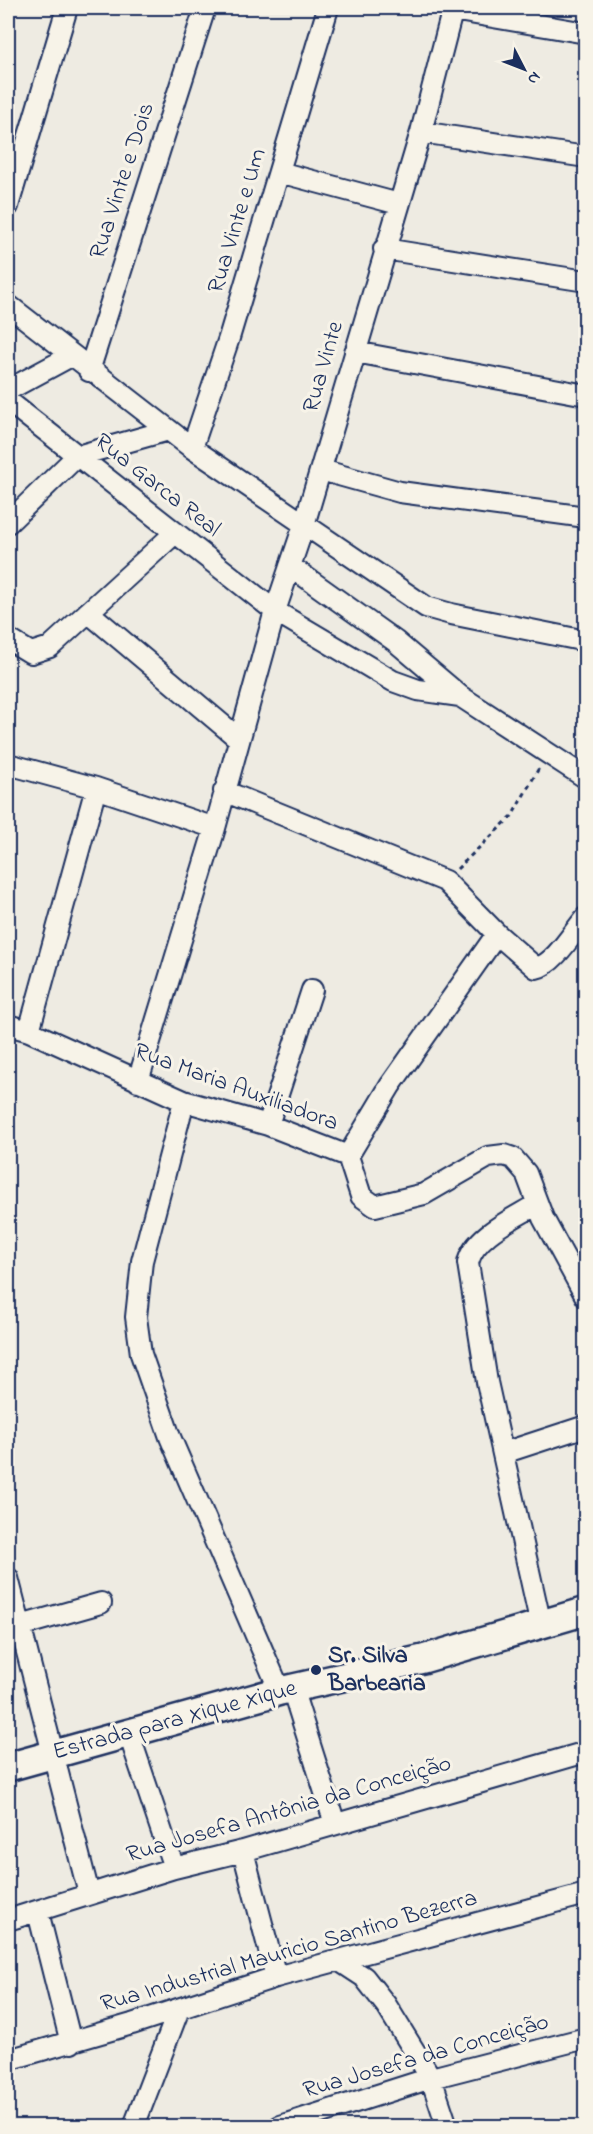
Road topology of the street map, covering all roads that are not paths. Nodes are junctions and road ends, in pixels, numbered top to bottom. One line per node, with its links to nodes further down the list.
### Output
1 (66, 8): 10 (street)
2 (205, 8): 16 (street, Rua Vinte e Dois)
3 (328, 8): 8 (street, Rua Vinte e Um)
4 (453, 9): 5 (street); 6 (street, Rua Vinte)
5 (585, 33)
6 (421, 132): 7 (street); 9 (street, Rua Vinte)
7 (585, 158)
8 (279, 172): 9 (street); 21 (street, Rua Vinte e Um)
9 (399, 204): 11 (street, Rua Vinte)
10 (8, 206)
11 (384, 249): 12 (street); 14 (street, Rua Vinte)
12 (585, 281)
13 (8, 305): 15 (street)
14 (355, 352): 18 (street); 23 (street, Rua Vinte)
15 (71, 356): 16 (street); 17 (street)
16 (89, 370): 20 (street)
17 (8, 390)
18 (585, 395)
19 (8, 400): 22 (street, Rua Garca Real)
20 (169, 430): 21 (street); 22 (street)
21 (192, 448): 26 (street)
22 (77, 456): 25 (street); 27 (street, Rua Garca Real)
23 (321, 470): 24 (street); 26 (street, Rua Vinte)
24 (585, 517)
25 (8, 523)
26 (304, 525): 28 (street, Rua Vinte); 32 (street)
27 (175, 533): 29 (street); 30 (street, Rua Garca Real)
28 (290, 566): 30 (street, Rua Vinte); 33 (street)
29 (88, 612): 31 (street); 34 (street)
30 (275, 612): 33 (street, Rua Garca Real); 34 (street, Rua Vinte)
31 (8, 639)
32 (585, 641)
33 (460, 696): 36 (street)
34 (238, 739): 38 (street, Rua Vinte)
35 (8, 764): 37 (street)
36 (585, 778)
37 (96, 788): 39 (street); 43 (street)
38 (224, 791): 39 (street, Rua Vinte); 41 (street)
39 (215, 828): 44 (street, Rua Vinte)
40 (585, 917): 41 (street)
41 (497, 934): 47 (street)
42 (312, 990): 46 (street)
43 (15, 1031): 44 (street, Rua Maria Auxiliadora)
44 (138, 1081): 45 (street, Rua Maria Auxiliadora)
45 (184, 1101): 46 (street, Rua Maria Auxiliadora); 57 (street)
46 (268, 1125): 47 (street, Rua Maria Auxiliadora)
47 (348, 1156): 48 (street)
48 (537, 1204): 49 (street); 51 (street)
49 (585, 1297)
50 (585, 1426): 51 (street)
51 (503, 1453): 55 (street)
52 (8, 1578): 56 (street)
53 (101, 1603): 56 (street)
54 (585, 1611): 55 (street, Estrada para Xique Xique)
55 (541, 1625): 57 (street, Estrada para Xique Xique)
56 (20, 1626): 60 (street)
57 (286, 1690): 58 (street, Estrada para Xique Xique); 62 (street)
58 (129, 1734): 60 (street, Estrada para Xique Xique); 64 (street)
59 (585, 1752): 62 (street, Rua Josefa Antônia da Conceição)
60 (52, 1754): 61 (street, Estrada para Xique Xique); 65 (street)
61 (8, 1767)
62 (335, 1824): 63 (street, Rua Josefa Antônia da Conceição)
63 (243, 1851): 64 (street, Rua Josefa Antônia da Conceição); 70 (street)
64 (174, 1869): 65 (street, Rua Josefa Antônia da Conceição)
65 (89, 1894): 67 (street, Rua Josefa Antônia da Conceição)
66 (585, 1894): 69 (street, Rua Industrial Mauricio Santino Bezerra)
67 (38, 1912): 68 (street, Rua Josefa Antônia da Conceição); 73 (street)
68 (8, 1920)
69 (338, 1960): 70 (street, Rua Industrial Mauricio Santino Bezerra); 75 (street)
70 (276, 1977): 71 (street, Rua Industrial Mauricio Santino Bezerra)
71 (179, 2009): 73 (street, Rua Industrial Mauricio Santino Bezerra); 76 (street)
72 (585, 2038): 75 (street, Rua Josefa da Conceição)
73 (71, 2043): 74 (street, Rua Industrial Mauricio Santino Bezerra)
74 (8, 2060)
75 (431, 2078): 77 (street, Rua Josefa da Conceição); 78 (street)
76 (134, 2127)
77 (280, 2127)
78 (447, 2127)

